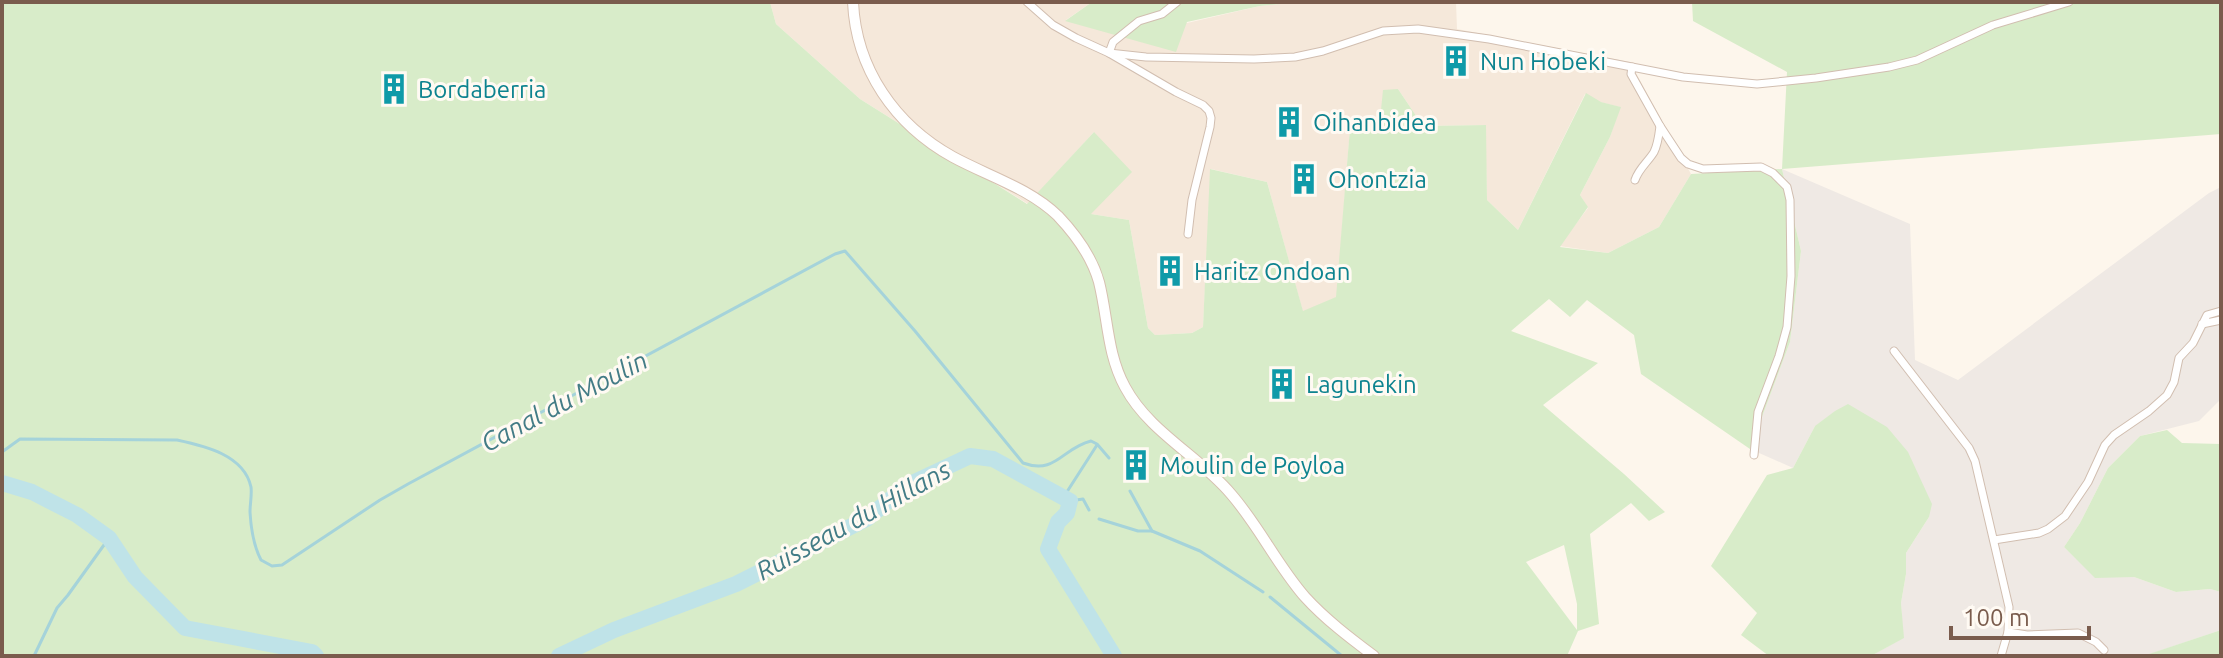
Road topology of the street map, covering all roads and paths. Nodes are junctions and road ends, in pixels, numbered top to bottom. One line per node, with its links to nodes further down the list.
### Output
1 (853, 2): 18 (street)
2 (1027, 2): 5 (street)
3 (1177, 2): 5 (street)
4 (2069, 2): 6 (street)
5 (1109, 53): 6 (street); 9 (street)
6 (1632, 67): 7 (street)
7 (1660, 126): 8 (street); 14 (street)
8 (1635, 180)
9 (1188, 234)
10 (2221, 311): 12 (street)
11 (2221, 320): 12 (street)
12 (2202, 324): 15 (street)
13 (1894, 351): 15 (street)
14 (1754, 455)
15 (1994, 540): 16 (street)
16 (2008, 632): 17 (street); 19 (street)
17 (2104, 650)
18 (1374, 656)
19 (2001, 656)

